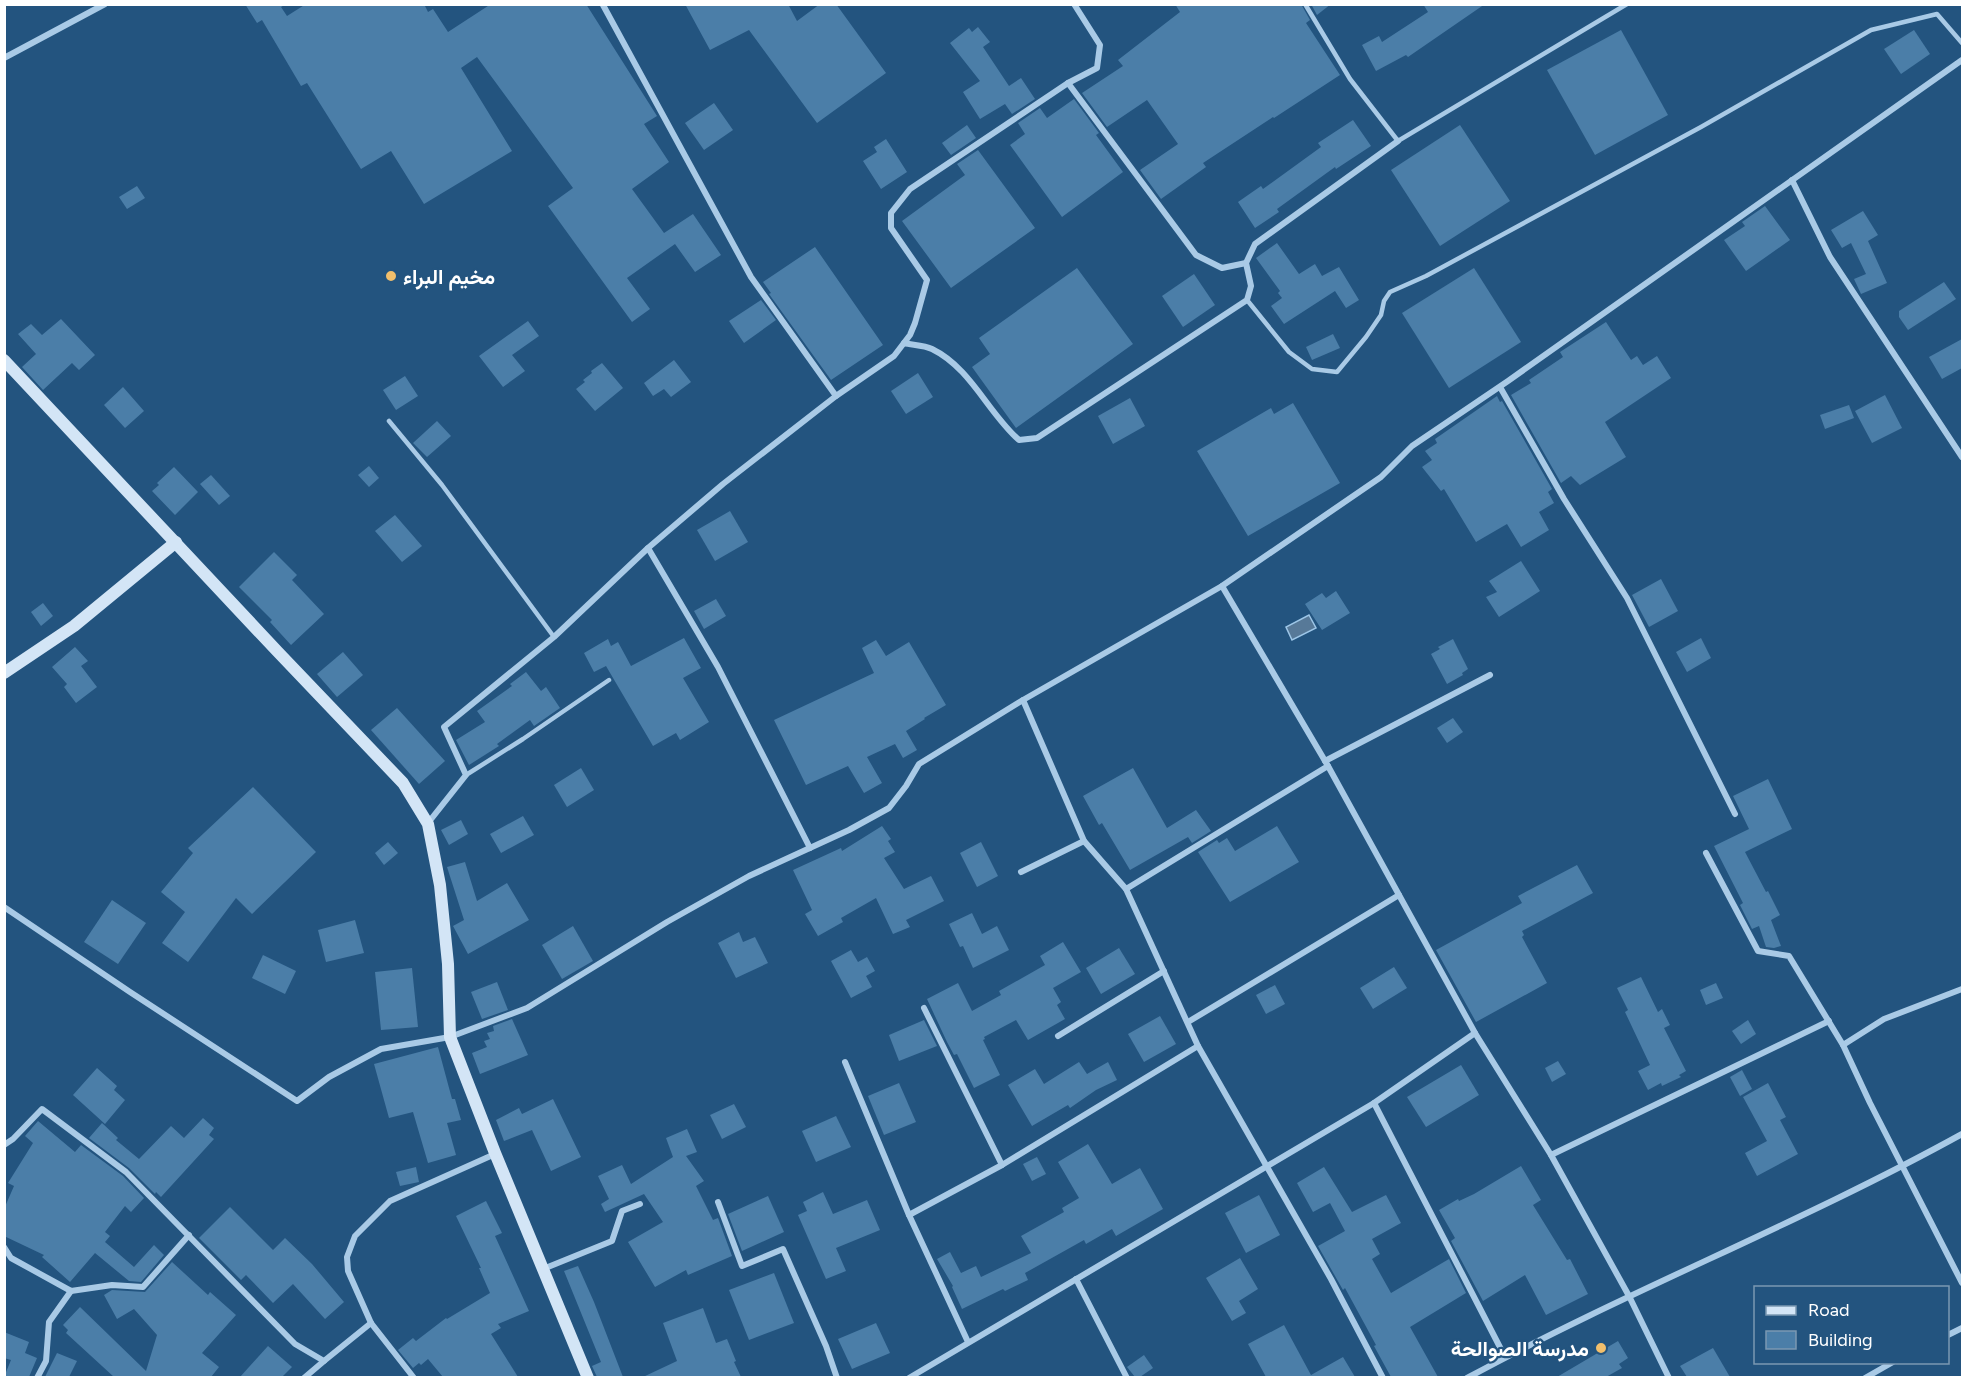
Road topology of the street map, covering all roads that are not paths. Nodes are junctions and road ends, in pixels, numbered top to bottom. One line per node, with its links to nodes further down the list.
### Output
1 (105, 4): 7 (street)
2 (1074, 4): 9 (street)
3 (1305, 4): 10 (lane)
4 (1627, 4): 10 (lane)
5 (603, 5): 17 (street)
6 (1962, 43): 13 (lane)
7 (4, 58)
8 (1962, 60): 11 (street)
9 (1068, 83): 12 (street); 14 (street)
10 (1398, 141): 12 (street)
11 (1792, 180): 16 (street); 19 (street)
12 (1246, 263): 13 (street)
13 (1247, 300): 14 (street)
14 (904, 343): 17 (street)
15 (4, 360): 20 (street)
16 (1500, 387): 22 (street); 30 (street)
17 (836, 396): 21 (street)
18 (389, 421): 23 (lane)
19 (1962, 457)
20 (176, 542): 24 (street); 31 (street)
21 (648, 548): 23 (street); 33 (street)
22 (1222, 586): 27 (street); 28 (street)
23 (554, 637): 29 (street)
24 (4, 673)
25 (1490, 675): 28 (street)
26 (609, 680): 29 (lane)
27 (1023, 700): 32 (street); 33 (street)
28 (1327, 764): 36 (street); 37 (street)
29 (466, 775): 31 (street)
30 (1735, 814)
31 (428, 824): 46 (street)
32 (1084, 841): 35 (street); 36 (street)
33 (810, 848): 46 (street)
34 (1706, 853): 42 (street)
35 (1021, 872)
36 (1126, 889): 39 (street)
37 (1399, 895): 43 (street); 44 (street)
38 (4, 907): 46 (street)
39 (1164, 971): 43 (street); 45 (street)
40 (1962, 989): 47 (street)
41 (924, 1008): 55 (street)
42 (1829, 1021): 47 (street); 54 (street)
43 (1188, 1022): 48 (street)
44 (1475, 1033): 50 (street); 54 (street)
45 (1058, 1036)
46 (450, 1037): 53 (street)
47 (1843, 1045): 57 (street)
48 (1198, 1046): 55 (street); 56 (street)
49 (845, 1062): 60 (street)
50 (1374, 1103): 56 (street); 70 (street)
51 (1962, 1134): 57 (street)
52 (4, 1146): 61 (street)
53 (495, 1154): 63 (street); 68 (street)
54 (1551, 1155): 67 (street)
55 (1002, 1165): 60 (street)
56 (1266, 1165): 64 (street); 80 (street)
57 (1903, 1167): 65 (street); 67 (street)
58 (718, 1202): 77 (street)
59 (640, 1204): 63 (street)
60 (909, 1215): 69 (street)
61 (189, 1235): 66 (street); 71 (street)
62 (4, 1247): 66 (street)
63 (543, 1269): 76 (street)
64 (1076, 1279): 69 (street); 79 (street)
65 (1962, 1283)
66 (71, 1291): 73 (street)
67 (1629, 1296): 70 (street); 82 (street)
68 (371, 1323): 71 (street); 75 (street)
69 (968, 1342): 78 (street)
70 (1505, 1357): 81 (street)
71 (324, 1361): 74 (street)
72 (1889, 1364): 83 (street)
73 (37, 1377)
74 (304, 1377)
75 (414, 1377)
76 (588, 1377)
77 (837, 1377)
78 (909, 1377)
79 (1127, 1377)
80 (1383, 1377)
81 (1467, 1377)
82 (1669, 1377)
83 (1865, 1377)

